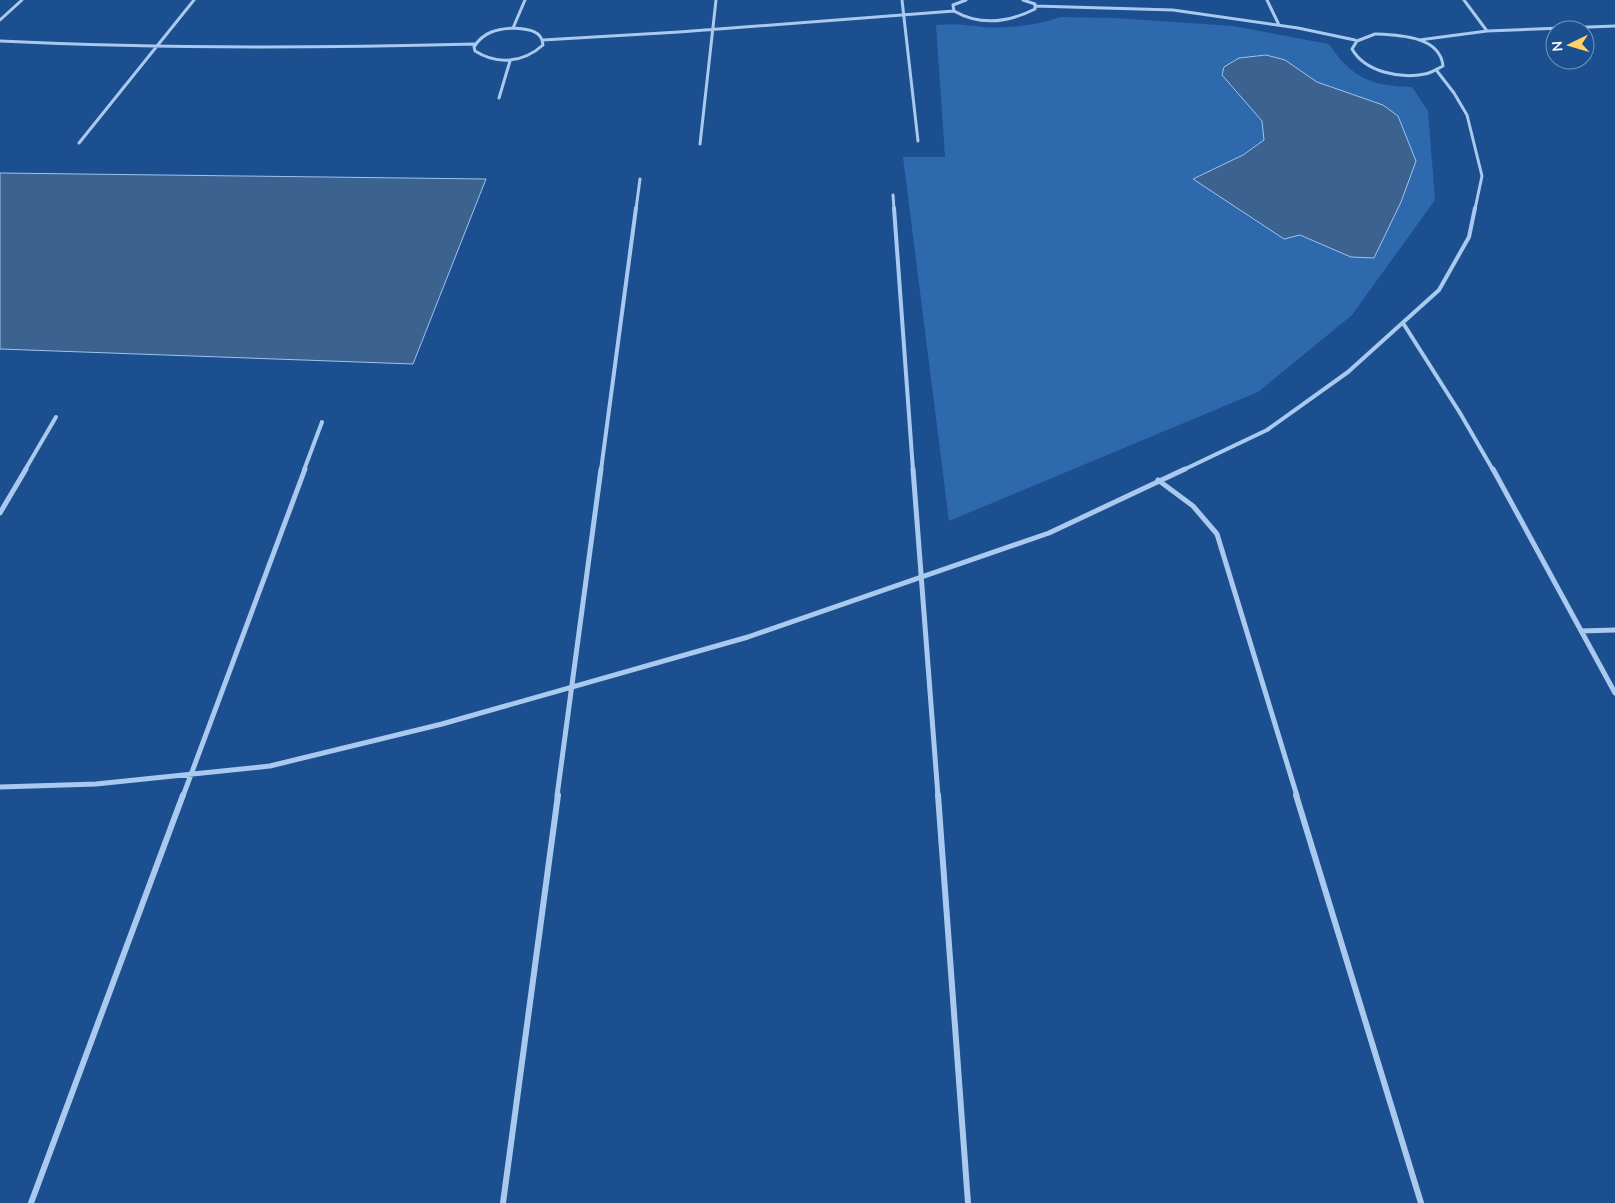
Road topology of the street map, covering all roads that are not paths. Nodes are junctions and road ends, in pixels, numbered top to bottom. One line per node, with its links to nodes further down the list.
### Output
1 (22, 0): 15 (street)
2 (194, 0): 26 (street)
3 (524, 0): 18 (street)
4 (716, 0): 19 (street)
5 (902, 0): 14 (street)
6 (966, 0): 13 (street)
7 (1022, 0): 11 (street)
8 (1089, 0): 12 (street)
9 (1267, 0): 16 (street)
10 (1464, 0): 20 (street)
11 (1035, 6): 12 (street); 13 (street)
12 (1091, 6): 16 (street)
13 (954, 11): 14 (street)
14 (904, 14): 19 (street); 30 (street)
15 (0, 20)
16 (1279, 25): 22 (street)
17 (1615, 26): 20 (street)
18 (513, 28): 21 (street); 25 (street)
19 (712, 29): 21 (street); 32 (street)
20 (1488, 31): 23 (street)
21 (543, 40): 27 (street)
22 (1355, 40): 23 (street); 28 (street)
23 (1419, 40): 28 (street)
24 (0, 41): 26 (street)
25 (475, 44): 26 (street); 27 (street)
26 (157, 46): 31 (street)
27 (510, 60): 29 (street)
28 (1436, 71): 35 (street)
29 (499, 98)
30 (918, 141)
31 (79, 143)
32 (700, 144)
33 (640, 179): 43 (street)
34 (893, 195): 40 (street)
35 (1403, 323): 38 (street); 41 (street)
36 (56, 417): 39 (street)
37 (322, 422): 45 (street)
38 (1158, 480): 40 (street); 50 (street)
39 (0, 513)
40 (921, 577): 43 (street); 49 (street)
41 (1581, 630): 42 (street); 44 (street)
42 (1615, 630)
43 (572, 687): 45 (street); 48 (street)
44 (1615, 693)
45 (190, 774): 46 (street); 47 (street)
46 (0, 787)
47 (31, 1203)
48 (503, 1203)
49 (968, 1203)
50 (1420, 1203)

